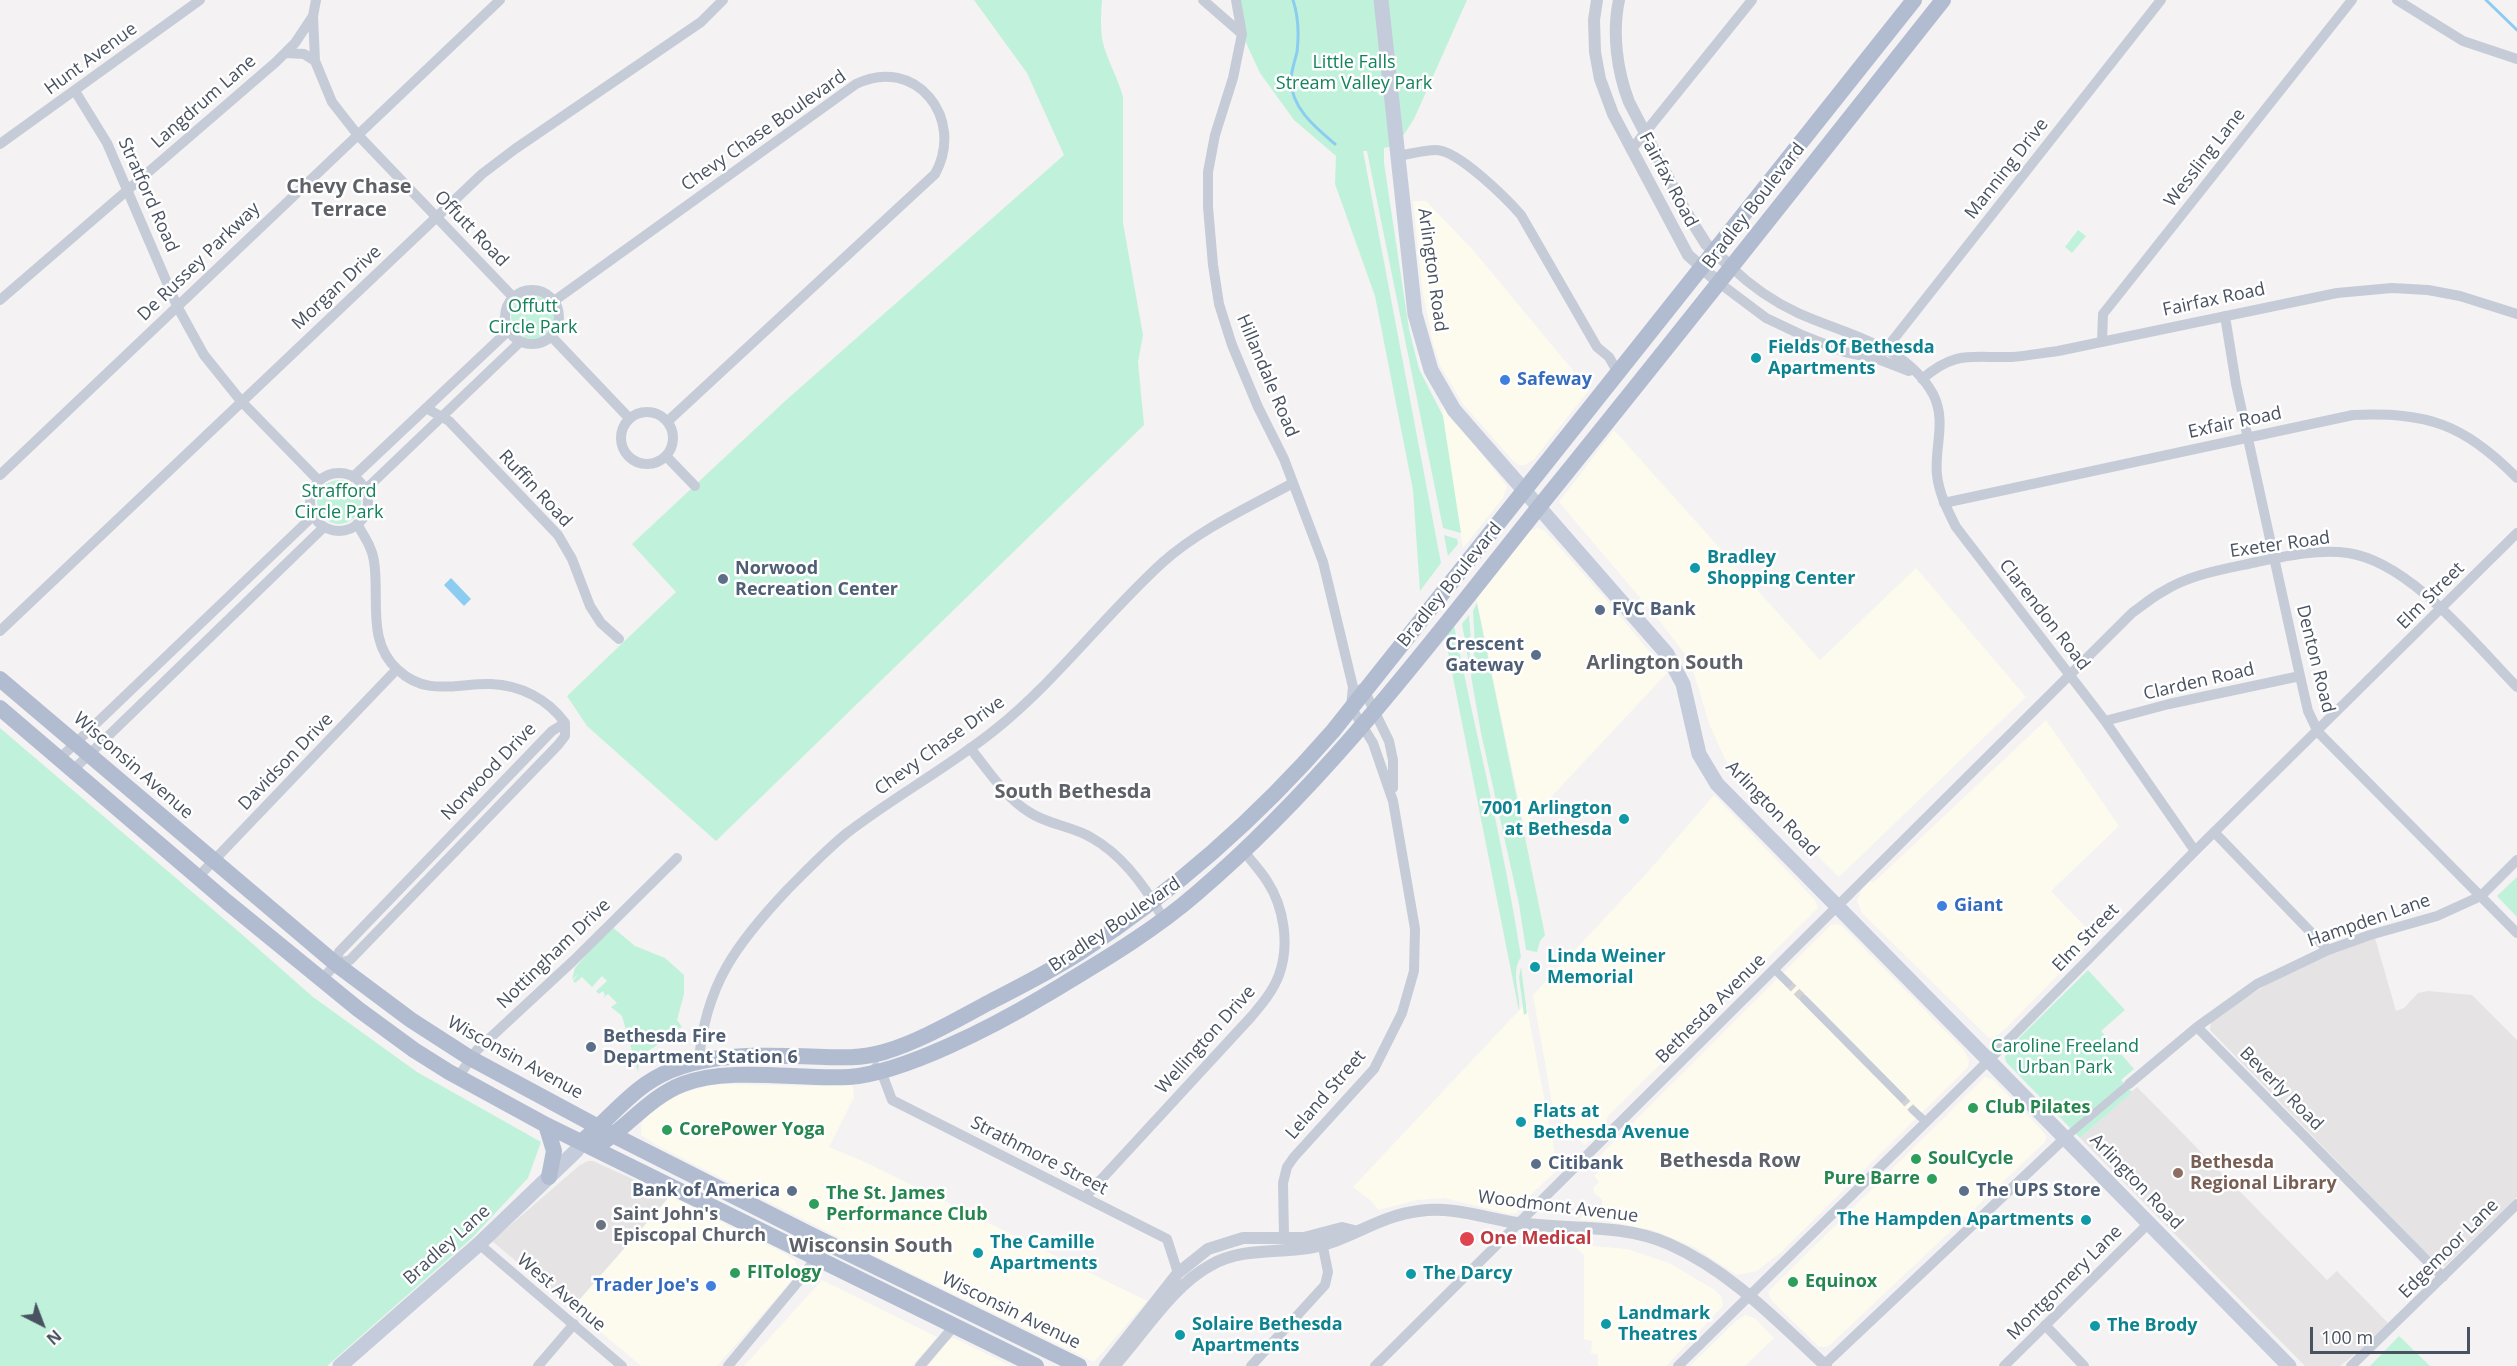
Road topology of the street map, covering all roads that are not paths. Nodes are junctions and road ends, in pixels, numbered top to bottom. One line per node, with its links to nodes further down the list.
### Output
1 (200, 0): 21 (street, Hunt Avenue)
2 (316, 0): 16 (street, Offutt Road)
3 (500, 0): 22 (street, De Russey Parkway)
4 (723, 0): 28 (street, Morgan Drive)
5 (1203, 0): 17 (street)
6 (1236, 0): 17 (street, Hillandale Road)
7 (1381, 0): 26 (main road, Arlington Road)
8 (1597, 0): 25 (street, Fairfax Road)
9 (1619, 0): 23 (street, Fairfax Road)
10 (1752, 0): 23 (street)
11 (1914, 0): 29 (main road, Bradley Boulevard)
12 (1943, 0): 30 (main road, Bradley Boulevard)
13 (2162, 0): 43 (street, Manning Drive)
14 (2352, 0): 42 (street, Wessling Lane)
15 (2397, 0): 19 (street)
16 (313, 16): 18 (street, Langdrum Lane); 20 (street, Offutt Road)
17 (1242, 34): 60 (street, Hillandale Road)
18 (286, 53): 20 (street); 27 (street, Langdrum Lane)
19 (2517, 59)
20 (315, 61): 22 (street, Offutt Road)
21 (75, 91): 24 (street, Hunt Avenue); 27 (street, Stratford Road)
22 (357, 134): 28 (street, Offutt Road); 36 (street, De Russey Parkway)
23 (1644, 135): 25 (street); 29 (street, Fairfax Road)
24 (0, 144)
25 (1631, 150): 31 (street, Fairfax Road)
26 (1398, 156): 45 (street); 63 (main road, Arlington Road)
27 (129, 189): 34 (street, Langdrum Lane); 36 (street, Stratford Road)
28 (436, 217): 33 (street, Offutt Road); 47 (street, Morgan Drive)
29 (1714, 252): 30 (street, Fairfax Road); 31 (main road, Bradley Boulevard)
30 (1731, 267): 32 (main road, Bradley Boulevard); 43 (street, Fairfax Road)
31 (1701, 268): 32 (street, Fairfax Road); 45 (main road, Bradley Boulevard)
32 (1718, 282): 44 (street, Fairfax Road); 65 (main road, Bradley Boulevard)
33 (513, 297): 35 (street); 39 (street)
34 (0, 300)
35 (554, 301): 40 (street); 51 (street, Chevy Chase Boulevard)
36 (177, 306): 47 (street, Stratford Road); 56 (street, De Russey Parkway)
37 (2517, 314): 38 (street, Fairfax Road)
38 (2225, 316): 42 (street, Fairfax Road); 52 (street, Denton Road)
39 (508, 331): 41 (street); 48 (street)
40 (551, 336): 41 (street); 50 (street)
41 (520, 342): 49 (street)
42 (2102, 342): 46 (street, Fairfax Road)
43 (1886, 348): 44 (street, Manning Drive); 46 (street, Fairfax Road)
44 (1878, 358): 46 (street, Fairfax Road)
45 (1613, 364): 63 (main road, Bradley Boulevard)
46 (1922, 379): 64 (street, Clarendon Road)
47 (241, 401): 59 (street, Stratford Road); 73 (street, Morgan Drive)
48 (426, 408): 49 (street, Ruffin Road); 57 (street)
49 (441, 417): 62 (street); 75 (street, Ruffin Road)
50 (629, 418): 51 (street); 54 (street)
51 (668, 421): 53 (street)
52 (2249, 436): 58 (street, Exfair Road); 64 (street, Exfair Road); 70 (street, Denton Road)
53 (666, 456): 54 (street); 55 (street)
54 (656, 463): 55 (street)
55 (676, 467): 61 (street)
56 (0, 475)
57 (353, 477): 59 (street); 62 (street)
58 (2517, 478)
59 (319, 481): 66 (street)
60 (1293, 483): 81 (street, Hillandale Road); 90 (street, Chevy Chase Drive)
61 (695, 486)
62 (365, 490): 67 (street)
63 (1525, 491): 65 (main road, Arlington Road); 81 (main road, Bradley Boulevard)
64 (1944, 503): 77 (street, Clarendon Road)
65 (1539, 507): 84 (main road, Bradley Boulevard); 108 (main road, Arlington Road)
66 (313, 516): 68 (street); 72 (street)
67 (357, 524): 68 (street); 76 (street)
68 (324, 527): 74 (street)
69 (2517, 533): 71 (street, Elm Street)
70 (2274, 558): 71 (street, Exeter Road); 77 (street, Exeter Road); 78 (street, Denton Road)
71 (2441, 610): 80 (street, Exeter Road); 88 (street, Elm Street)
72 (198, 624): 74 (street); 89 (street)
73 (0, 632)
74 (209, 637): 91 (street)
75 (619, 639)
76 (397, 669): 86 (street); 102 (street, Davidson Drive)
77 (2071, 675): 85 (street, Clarendon Road); 108 (street, Bethesda Avenue)
78 (2300, 676): 85 (street, Clarden Road); 88 (street, Denton Road)
79 (0, 679): 89 (main road, Wisconsin Avenue)
80 (2517, 687)
81 (1359, 689): 82 (main road, Bradley Boulevard); 84 (street, Leland Street)
82 (1351, 707): 87 (street, Leland Street); 107 (main road, Bradley Boulevard)
83 (0, 708): 92 (main road, Wisconsin Avenue)
84 (1374, 710): 87 (main road, Bradley Boulevard); 94 (street, Leland Street)
85 (2105, 722): 99 (street, Clarendon Road)
86 (565, 723): 95 (street, Norwood Drive); 96 (street, Norwood Drive)
87 (1362, 723): 94 (street, Leland Street); 98 (main road, Bradley Boulevard)
88 (2318, 732): 97 (street, Elm Street); 106 (street, Denton Road)
89 (76, 743): 91 (main road, Wisconsin Avenue); 92 (street)
90 (970, 748): 107 (street); 122 (street, Chevy Chase Drive)
91 (89, 754): 93 (street); 102 (main road, Wisconsin Avenue)
92 (60, 758): 93 (main road, Wisconsin Avenue)
93 (73, 770): 104 (main road, Wisconsin Avenue)
94 (1393, 801): 139 (street, Leland Street)
95 (482, 803): 96 (street); 103 (street, Norwood Drive)
96 (493, 813): 105 (street, Norwood Drive)
97 (2215, 833): 99 (street, Elm Street); 111 (street)
98 (1244, 851): 109 (main road, Bradley Boulevard); 135 (street, Wellington Drive)
99 (2195, 851): 121 (street, Elm Street)
100 (677, 858): 120 (street, Nottingham Drive)
101 (2517, 860): 106 (street, Hampden Lane)
102 (213, 861): 104 (street, Davidson Drive); 112 (main road, Wisconsin Avenue)
103 (412, 876): 105 (street); 112 (street, Norwood Drive)
104 (198, 877): 114 (main road, Wisconsin Avenue)
105 (422, 886): 112 (street, Norwood Drive)
106 (2481, 896): 110 (street, Denton Road); 111 (street, Hampden Lane)
107 (1154, 902): 109 (street); 118 (main road, Bradley Boulevard)
108 (1839, 905): 113 (street, Bethesda Avenue); 121 (main road, Arlington Road)
109 (1164, 920): 123 (main road, Bradley Boulevard)
110 (2517, 933)
111 (2328, 950): 117 (street, Hampden Lane)
112 (336, 964): 114 (street, Norwood Drive); 120 (main road, Wisconsin Avenue)
113 (1774, 969): 115 (street); 137 (street, Bethesda Avenue)
114 (322, 979): 124 (main road, Wisconsin Avenue)
115 (1788, 983)
116 (1804, 999): 126 (street)
117 (2197, 1027): 125 (street, Hampden Lane); 147 (street, Beverly Road)
118 (907, 1044): 119 (main road, Bradley Boulevard); 123 (main road)
119 (865, 1056): 122 (main road, Bradley Boulevard); 123 (street)
120 (470, 1058): 124 (street, Nottingham Drive); 130 (main road, Wisconsin Avenue)
121 (1989, 1060): 128 (street, Elm Street); 132 (main road, Arlington Road)
122 (699, 1061): 130 (main road, Bradley Boulevard)
123 (881, 1071): 131 (main road, Bradley Boulevard); 135 (street, Strathmore Street)
124 (458, 1077): 129 (main road, Wisconsin Avenue)
125 (2130, 1084): 132 (street, Hampden Lane)
126 (1902, 1098)
127 (1914, 1110): 128 (street)
128 (1926, 1122): 148 (street, Elm Street)
129 (546, 1125): 133 (main road, Wisconsin Avenue); 134 (main road)
130 (599, 1127): 131 (main road, Wisconsin Avenue); 133 (main road, Bradley Boulevard)
131 (615, 1136): 133 (main road, Bradley Boulevard); 141 (main road, Wisconsin Avenue)
132 (2066, 1137): 138 (main road, Arlington Road); 152 (street, Hampden Lane)
133 (584, 1147): 134 (main road, Bradley Lane); 143 (main road, Wisconsin Avenue)
134 (549, 1177): 142 (main road, Bradley Lane)
135 (1085, 1197): 145 (street, Strathmore Street)
136 (2517, 1204): 147 (street, Edgemoor Lane)
137 (1519, 1223): 140 (street, Woodmont Avenue); 148 (street, Woodmont Avenue); 163 (street, Bethesda Avenue)
138 (2149, 1223): 151 (street, Montgomery Lane); 167 (main road, Arlington Road)
139 (1284, 1236): 140 (street, Woodmont Avenue); 144 (street, Woodmont Avenue)
140 (1322, 1240): 146 (street, Woodmont Avenue); 162 (street)
141 (826, 1242): 143 (street); 159 (main road, Wisconsin Avenue)
142 (478, 1244): 149 (street, West Avenue); 153 (main road, Bradley Lane)
143 (815, 1258): 150 (main road, Wisconsin Avenue); 156 (street)
144 (1192, 1260): 145 (street, Woodmont Avenue); 146 (street)
145 (1178, 1273): 160 (street, Woodmont Avenue)
146 (1195, 1275): 161 (street, Woodmont Avenue)
147 (2443, 1277): 168 (street, Edgemoor Lane)
148 (1750, 1295): 152 (street, Woodmont Avenue); 164 (street, Elm Street)
149 (574, 1324): 154 (street); 155 (street, West Avenue)
150 (955, 1325): 157 (street); 158 (main road, Wisconsin Avenue)
151 (2045, 1325): 165 (street, Montgomery Lane); 166 (street)
152 (1824, 1365)
153 (340, 1366)
154 (538, 1366)
155 (622, 1366)
156 (728, 1366)
157 (920, 1366)
158 (1036, 1366)
159 (1079, 1366)
160 (1106, 1366)
161 (1114, 1366)
162 (1251, 1366)
163 (1375, 1366)
164 (1678, 1366)
165 (2004, 1366)
166 (2084, 1366)
167 (2289, 1366)
168 (2351, 1366)

